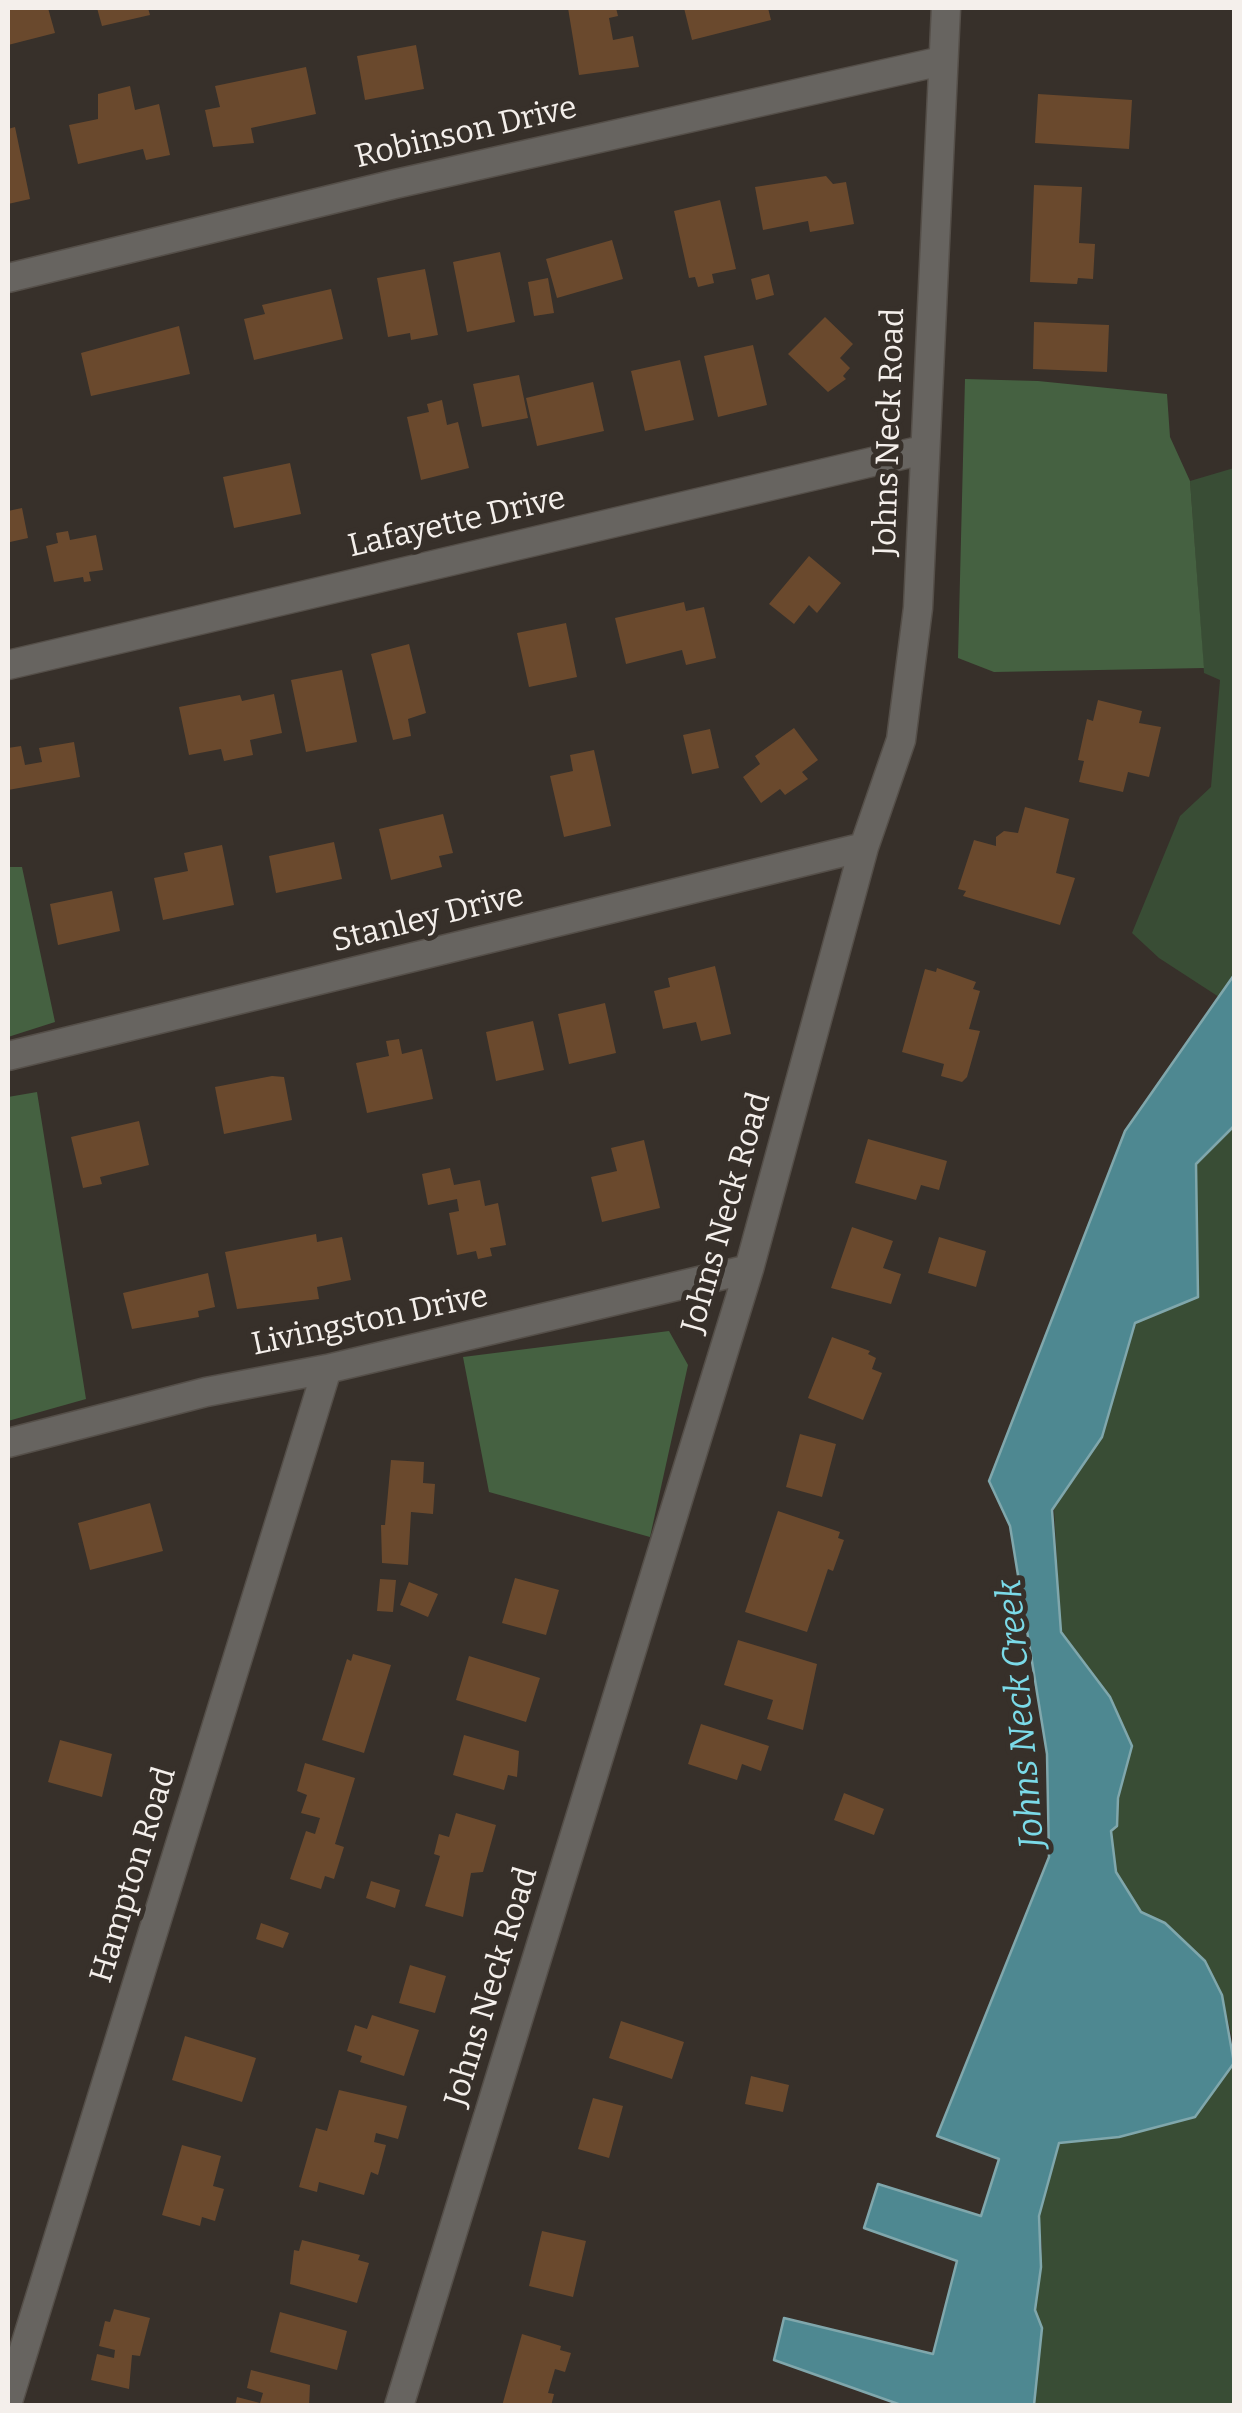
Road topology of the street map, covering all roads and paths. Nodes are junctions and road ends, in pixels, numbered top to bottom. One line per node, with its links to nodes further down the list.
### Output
1 (946, 8): 2 (street, Johns Neck Road)
2 (942, 60): 3 (street, Robinson Drive); 4 (street, Johns Neck Road)
3 (8, 278)
4 (923, 450): 5 (street, Lafayette Drive); 6 (street, Johns Neck Road)
5 (8, 664)
6 (864, 847): 7 (street, Stanley Drive); 8 (street, Johns Neck Road)
7 (8, 1056)
8 (749, 1270): 9 (street, Livingston Drive); 12 (street, Johns Neck Road)
9 (327, 1368): 10 (street, Livingston Drive); 11 (street, Hampton Road)
10 (8, 1443)
11 (8, 2401)
12 (400, 2406)

